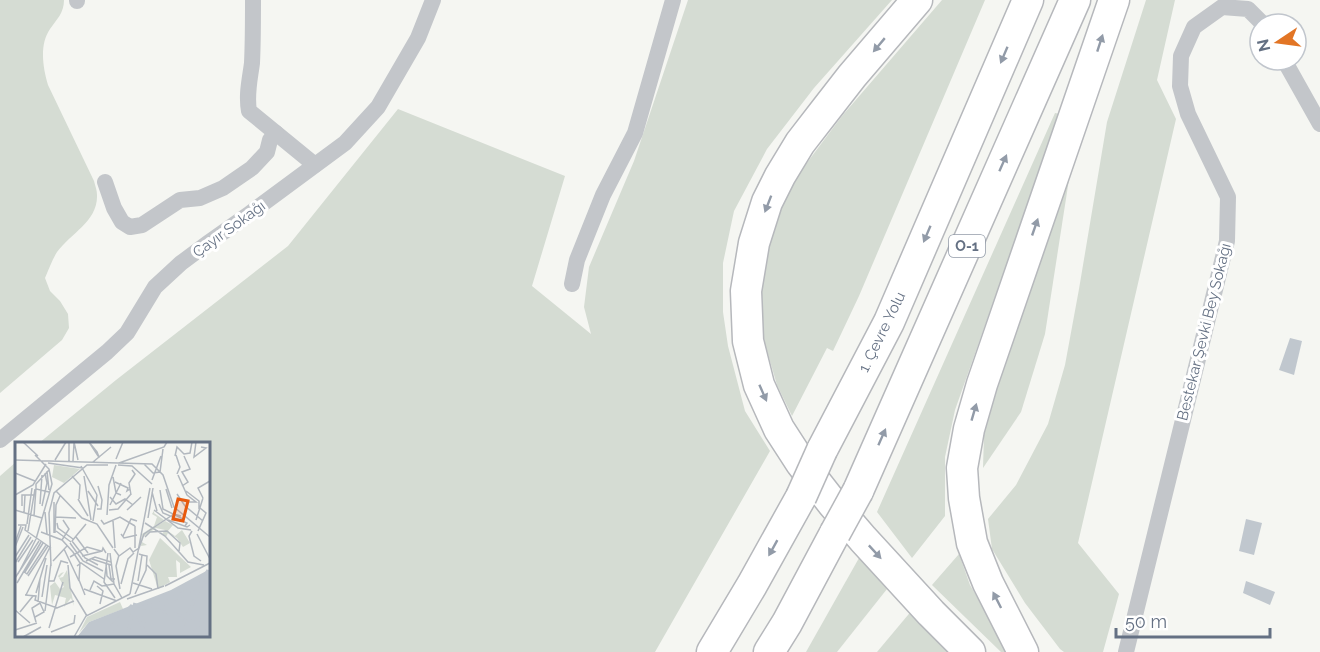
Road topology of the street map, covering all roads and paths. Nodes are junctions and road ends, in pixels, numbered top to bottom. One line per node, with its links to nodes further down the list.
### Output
1 (253, 0): 11 (street)
2 (433, 0): 12 (street, Çayır Sokağı)
3 (673, 0): 14 (street)
4 (917, 0): 18 (highway, one-way to 18)
5 (1028, 0): 16 (highway, 1. Çevre Yolu / O-1, one-way to 16, bridge)
6 (1075, 0): 17 (highway, O-1, one-way to 6, bridge)
7 (1114, 0): 19 (highway, one-way to 7)
8 (1251, 12): 20 (street, Bestekar Şevki Bey Sokağı)
9 (1291, 72): 10 (street)
10 (1320, 124)
11 (276, 133): 12 (street); 13 (street)
12 (315, 165): 15 (street, Çayır Sokağı)
13 (105, 182)
14 (572, 284)
15 (0, 440)
16 (712, 652)
17 (769, 652)
18 (970, 652)
19 (1023, 652)
20 (1126, 652)

